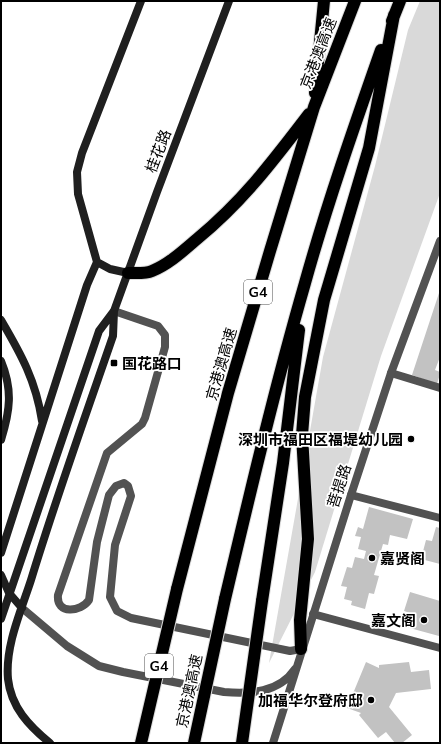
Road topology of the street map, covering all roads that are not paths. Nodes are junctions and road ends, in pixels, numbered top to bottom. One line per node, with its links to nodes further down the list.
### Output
1 (141, 1): 9 (main road)
2 (229, 1): 10 (main road, 桂花路)
3 (324, 1): 7 (highway)
4 (355, 1): 7 (highway, 京港澳高速 / G4)
5 (400, 1): 6 (highway, 京港澳高速)
6 (394, 15): 11 (highway, 京港澳高速); 28 (highway)
7 (314, 107): 10 (highway); 31 (highway, 京港澳高速 / G4, bridge)
8 (440, 241): 15 (street, 菩提路)
9 (97, 262): 10 (main road); 17 (main road)
10 (128, 273): 12 (main road, 桂花路)
11 (306, 282): 32 (highway, 京港澳高速, bridge); 33 (highway, bridge)
12 (114, 311): 23 (main road); 24 (main road); 28 (street)
13 (1, 320): 17 (main road)
14 (1, 361): 18 (main road)
15 (392, 373): 16 (street); 19 (street, 菩提路)
16 (440, 388)
17 (42, 423): 21 (main road)
18 (1, 440)
19 (351, 495): 20 (street); 25 (street, 菩提路)
20 (440, 518)
21 (1, 553)
22 (1, 575): 23 (main road)
23 (9, 593): 24 (main road); 26 (main road)
24 (22, 608): 29 (street); 30 (main road)
25 (313, 614): 27 (street); 28 (street, 菩提路)
26 (1, 619)
27 (440, 648)
28 (301, 649): 29 (street, 菩提路)
29 (298, 663): 34 (street, 菩提路)
30 (50, 743)
31 (141, 743)
32 (194, 743)
33 (242, 743)
34 (273, 743)

